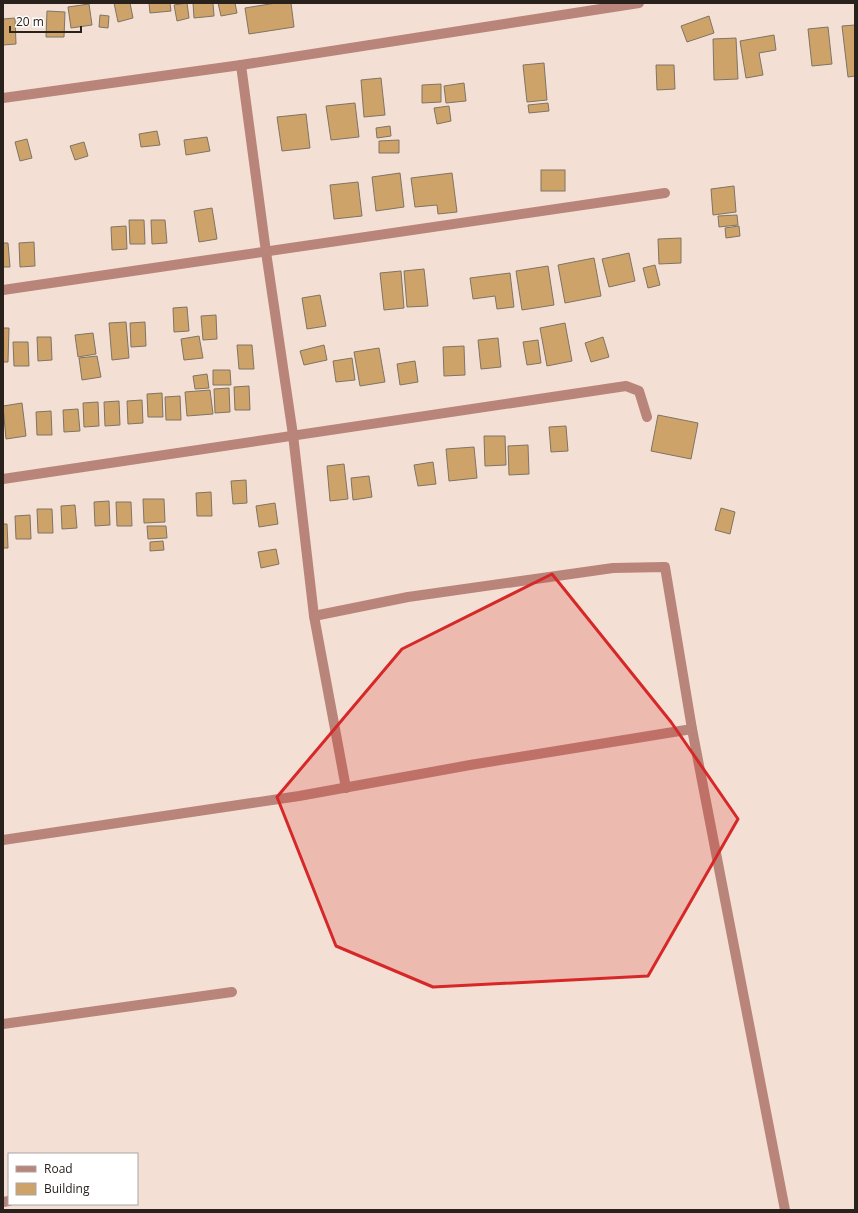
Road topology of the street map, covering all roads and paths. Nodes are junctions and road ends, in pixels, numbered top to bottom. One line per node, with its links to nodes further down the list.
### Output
1 (639, 3): 2 (street)
2 (604, 5): 3 (street)
3 (241, 65): 4 (street); 6 (street)
4 (3, 98)
5 (665, 193): 6 (street)
6 (266, 252): 7 (street); 9 (street)
7 (3, 290)
8 (647, 418): 9 (street)
9 (293, 435): 10 (street); 11 (street)
10 (3, 479)
11 (314, 616): 12 (street); 13 (street)
12 (692, 729): 13 (street); 17 (street)
13 (346, 788): 14 (street)
14 (3, 840)
15 (232, 992): 16 (street)
16 (3, 1024)
17 (785, 1210)

